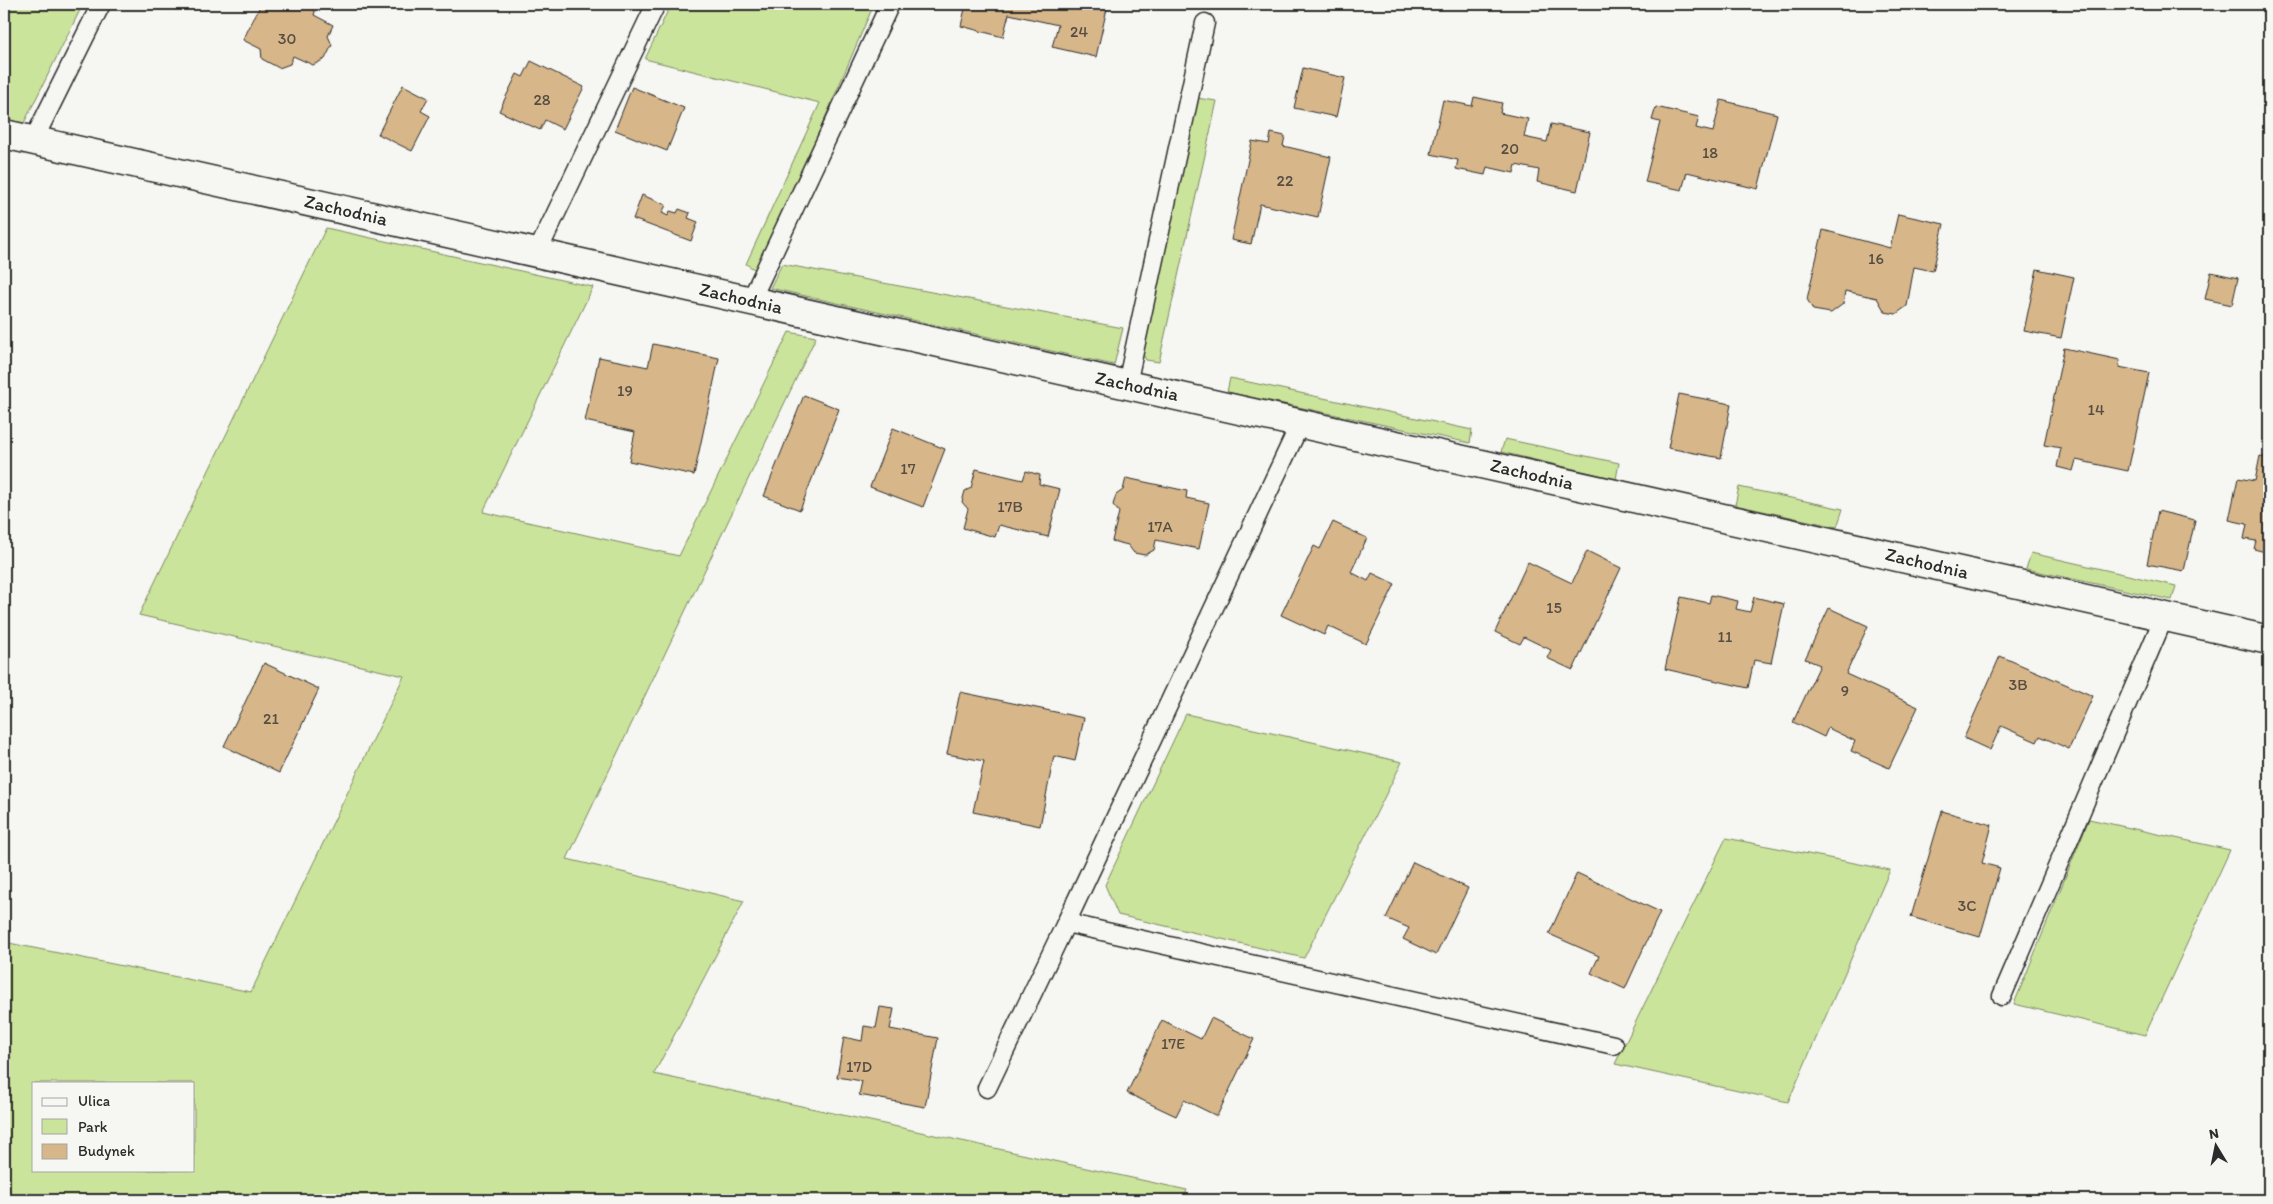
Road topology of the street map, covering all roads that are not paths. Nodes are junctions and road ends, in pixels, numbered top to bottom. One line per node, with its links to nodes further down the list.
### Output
1 (101, 4): 6 (lane)
2 (656, 4): 7 (lane)
3 (890, 4): 8 (lane)
4 (1205, 22): 9 (lane)
5 (4, 134): 6 (street, Zachodnia)
6 (33, 141): 7 (street, Zachodnia)
7 (537, 253): 8 (street, Zachodnia)
8 (751, 300): 9 (street, Zachodnia)
9 (1127, 384): 10 (street, Zachodnia)
10 (1301, 422): 11 (street, Zachodnia); 13 (lane)
11 (2164, 617): 12 (street, Zachodnia); 14 (lane)
12 (2269, 640)
13 (1066, 923): 15 (lane); 16 (lane)
14 (2002, 996)
15 (1614, 1045)
16 (987, 1088)

